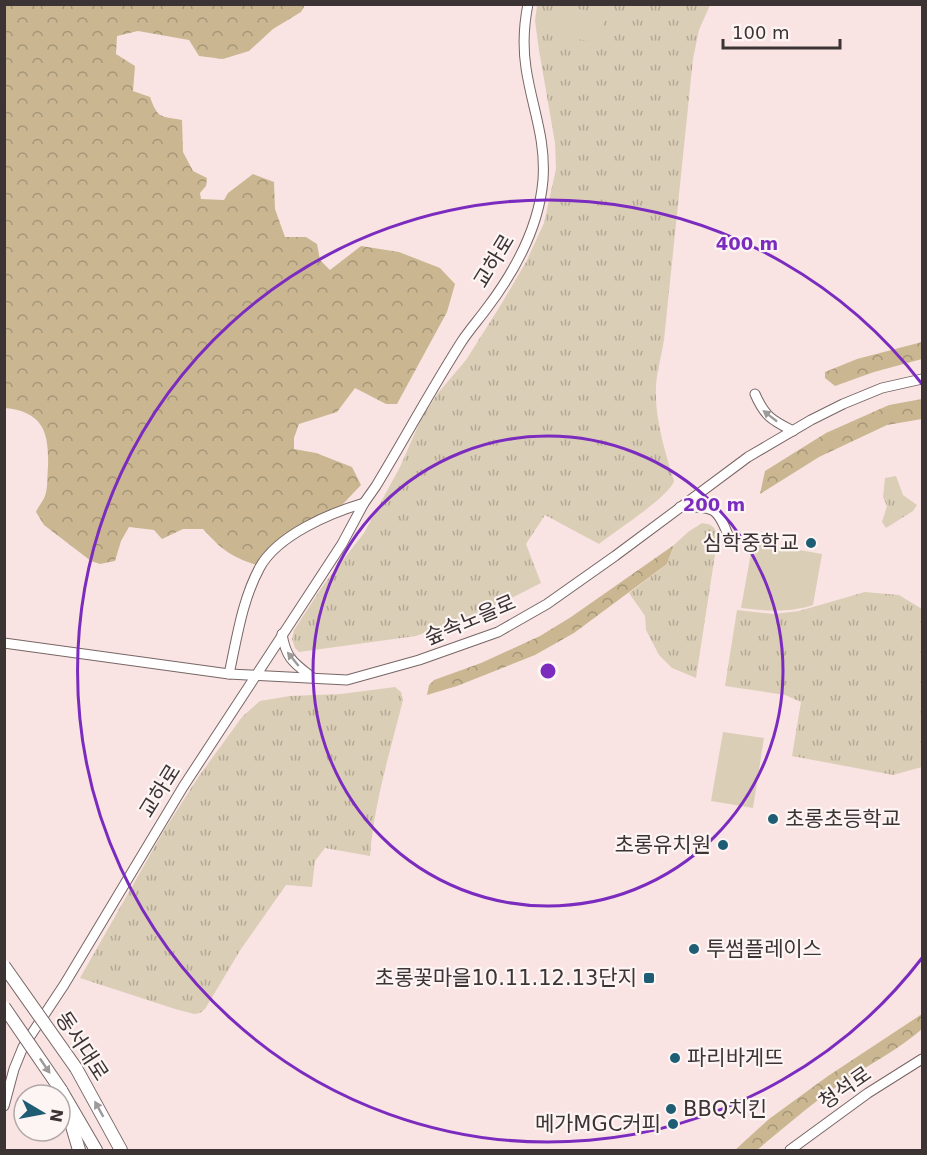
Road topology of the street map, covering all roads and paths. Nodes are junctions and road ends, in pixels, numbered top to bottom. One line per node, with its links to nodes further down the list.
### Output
1 (528, 4): 5 (street, 교하로)
2 (922, 379): 4 (street, 숲속노을로)
3 (755, 394): 4 (street, one-way to 3)
4 (793, 431): 6 (street, 숲속노을로)
5 (364, 503): 8 (street, 교하로); 10 (street)
6 (680, 507): 7 (street); 12 (street, 숲속노을로)
7 (729, 538)
8 (282, 634): 11 (street, 교하로); 12 (street, one-way to 8)
9 (4, 643): 10 (street, 숲속노을로)
10 (229, 674): 11 (street, 숲속노을로)
11 (256, 674): 12 (street, 숲속노을로); 17 (street, 교하로)
12 (313, 678)
13 (4, 966): 22 (highway, 동서대로, one-way to 13, bridge)
14 (4, 1007): 16 (highway, 동서대로, one-way to 16, bridge)
15 (922, 1059): 23 (street, 청석로)
16 (57, 1083)
17 (4, 1106)
18 (72, 1108): 21 (highway, 동서대로)
19 (72, 1125): 20 (highway)
20 (79, 1150)
21 (96, 1150)
22 (121, 1150)
23 (790, 1150)

